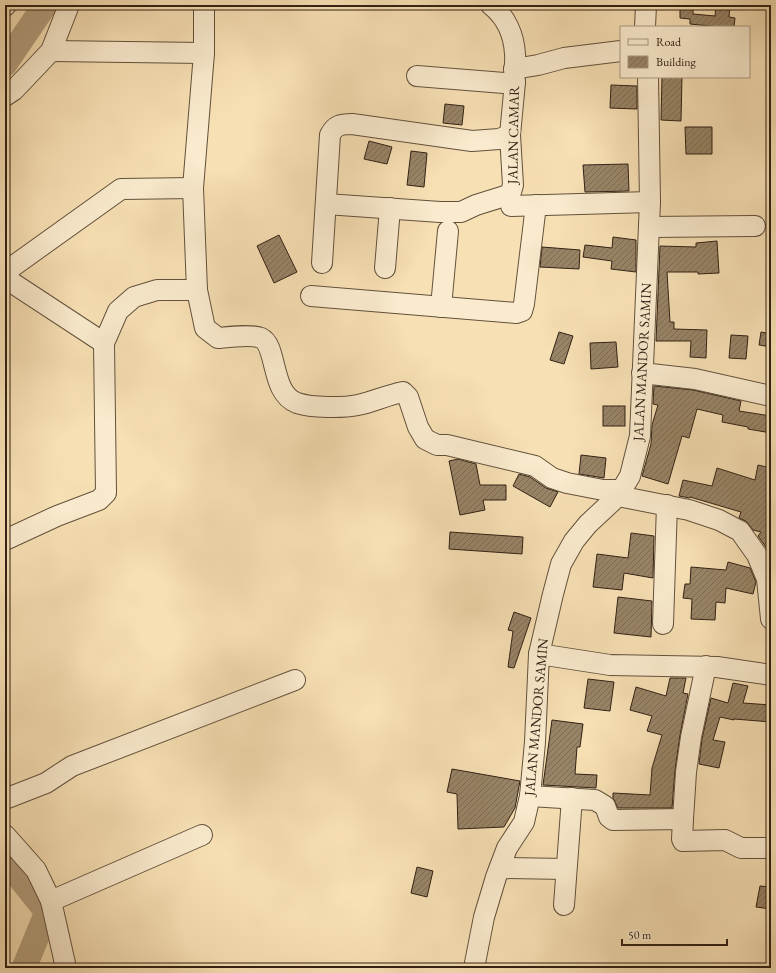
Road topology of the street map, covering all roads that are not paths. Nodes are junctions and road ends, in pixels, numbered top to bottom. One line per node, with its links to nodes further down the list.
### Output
1 (69, 5): 6 (street)
2 (204, 5): 8 (street)
3 (491, 5): 10 (street)
4 (646, 5): 5 (street)
5 (645, 26)
6 (51, 51): 8 (street); 12 (street)
7 (620, 51): 10 (street, JALAN CAMAR)
8 (204, 53): 14 (street)
9 (416, 76): 10 (street)
10 (514, 76): 13 (street, JALAN CAMAR)
11 (648, 78): 15 (street, JALAN MANDOR SAMIN)
12 (5, 96)
13 (510, 135): 16 (street); 19 (street, JALAN CAMAR)
14 (193, 188): 25 (street); 27 (street)
15 (650, 202): 17 (street); 21 (street, JALAN MANDOR SAMIN)
16 (326, 204): 19 (street, JALAN CAMAR); 23 (street)
17 (536, 205): 18 (street); 29 (street)
18 (511, 206)
19 (390, 208): 24 (street)
20 (755, 226): 21 (street)
21 (649, 227): 31 (street, JALAN MANDOR SAMIN)
22 (448, 231): 29 (street)
23 (322, 263)
24 (385, 268)
25 (5, 272)
26 (5, 278): 30 (street)
27 (197, 290): 30 (street); 33 (street)
28 (311, 296): 29 (street)
29 (441, 307)
30 (104, 343): 35 (street)
31 (642, 373): 32 (street); 33 (street, JALAN MANDOR SAMIN)
32 (771, 396)
33 (620, 493): 34 (street); 39 (street, JALAN MANDOR SAMIN)
34 (667, 505): 36 (street); 38 (street)
35 (5, 540)
36 (769, 575): 37 (street)
37 (771, 619)
38 (664, 624)
39 (539, 654): 40 (street); 43 (street, JALAN MANDOR SAMIN)
40 (706, 666): 41 (street); 46 (street)
41 (771, 675)
42 (295, 680): 45 (street)
43 (530, 796): 44 (street); 50 (street, JALAN MANDOR SAMIN)
44 (572, 798): 46 (street); 51 (street)
45 (5, 799)
46 (683, 820): 49 (street)
47 (5, 835): 52 (street)
48 (202, 835): 52 (street)
49 (771, 848)
50 (500, 868): 51 (street); 55 (street, JALAN MANDOR SAMIN)
51 (566, 869): 53 (street)
52 (51, 901): 54 (street)
53 (564, 905)
54 (66, 968)
55 (474, 968)

